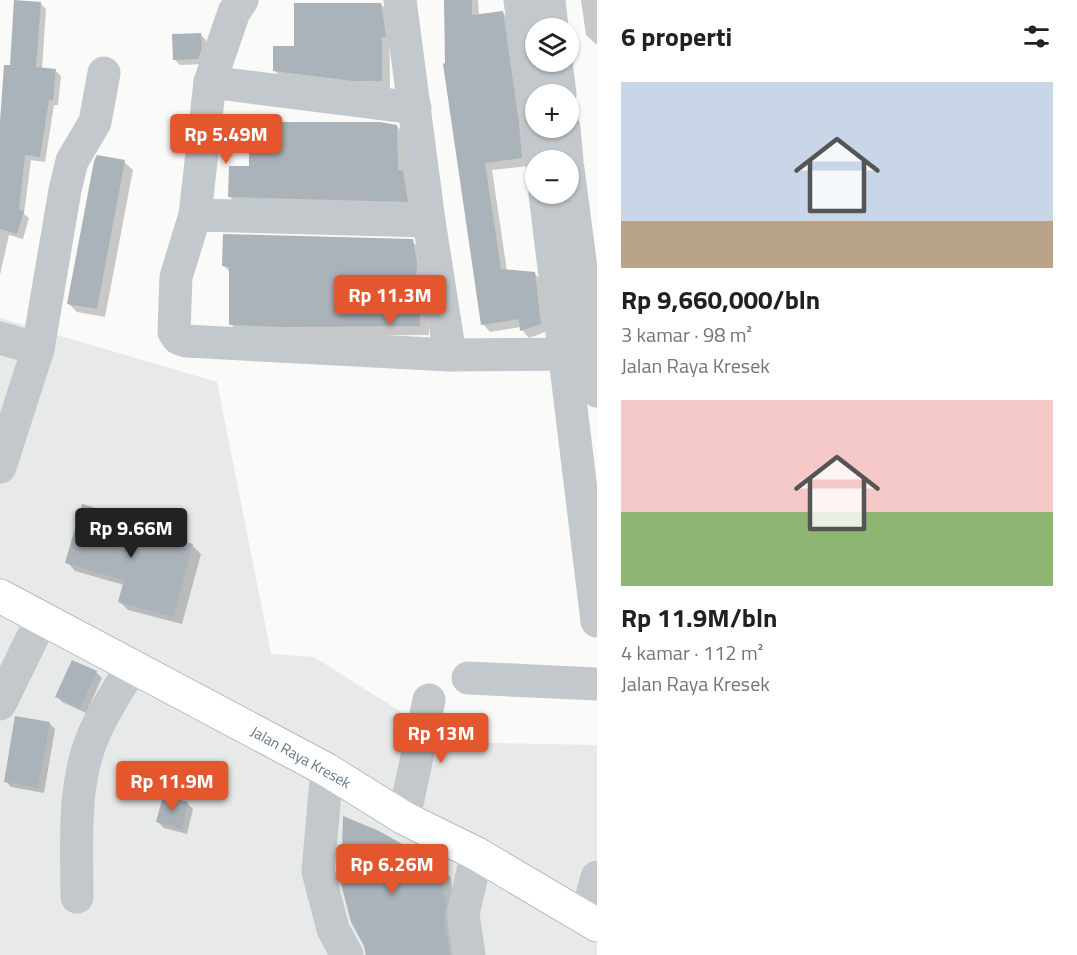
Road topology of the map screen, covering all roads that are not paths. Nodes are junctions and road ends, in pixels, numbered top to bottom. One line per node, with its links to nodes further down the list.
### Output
1 (242, 0): 7 (street)
2 (400, 0): 9 (street)
3 (520, 0): 8 (street)
4 (549, 0): 5 (street)
5 (551, 18)
6 (104, 73): 16 (street)
7 (210, 82): 9 (street); 12 (street)
8 (532, 84)
9 (415, 108): 13 (street)
10 (549, 204): 14 (street)
11 (571, 204): 14 (street)
12 (195, 215): 13 (street); 17 (street)
13 (429, 221): 17 (street)
14 (577, 273): 18 (street)
15 (0, 338): 16 (street)
16 (38, 349): 20 (street)
17 (450, 355): 18 (street)
18 (578, 355): 19 (street); 23 (street)
19 (597, 391)
20 (0, 467)
21 (0, 596): 22 (main road, Jalan Raya Kresek)
22 (42, 618): 24 (main road, Jalan Raya Kresek); 28 (street)
23 (597, 621)
24 (132, 666): 29 (main road, Jalan Raya Kresek); 33 (street)
25 (468, 678): 26 (street)
26 (597, 684)
27 (429, 700): 30 (street)
28 (0, 704)
29 (327, 770): 30 (main road, Jalan Raya Kresek); 35 (street)
30 (404, 818): 31 (main road, Jalan Raya Kresek)
31 (477, 854): 34 (main road, Jalan Raya Kresek); 36 (street)
32 (597, 877): 34 (street)
33 (77, 897)
34 (591, 922)
35 (347, 955)
36 (469, 955)

